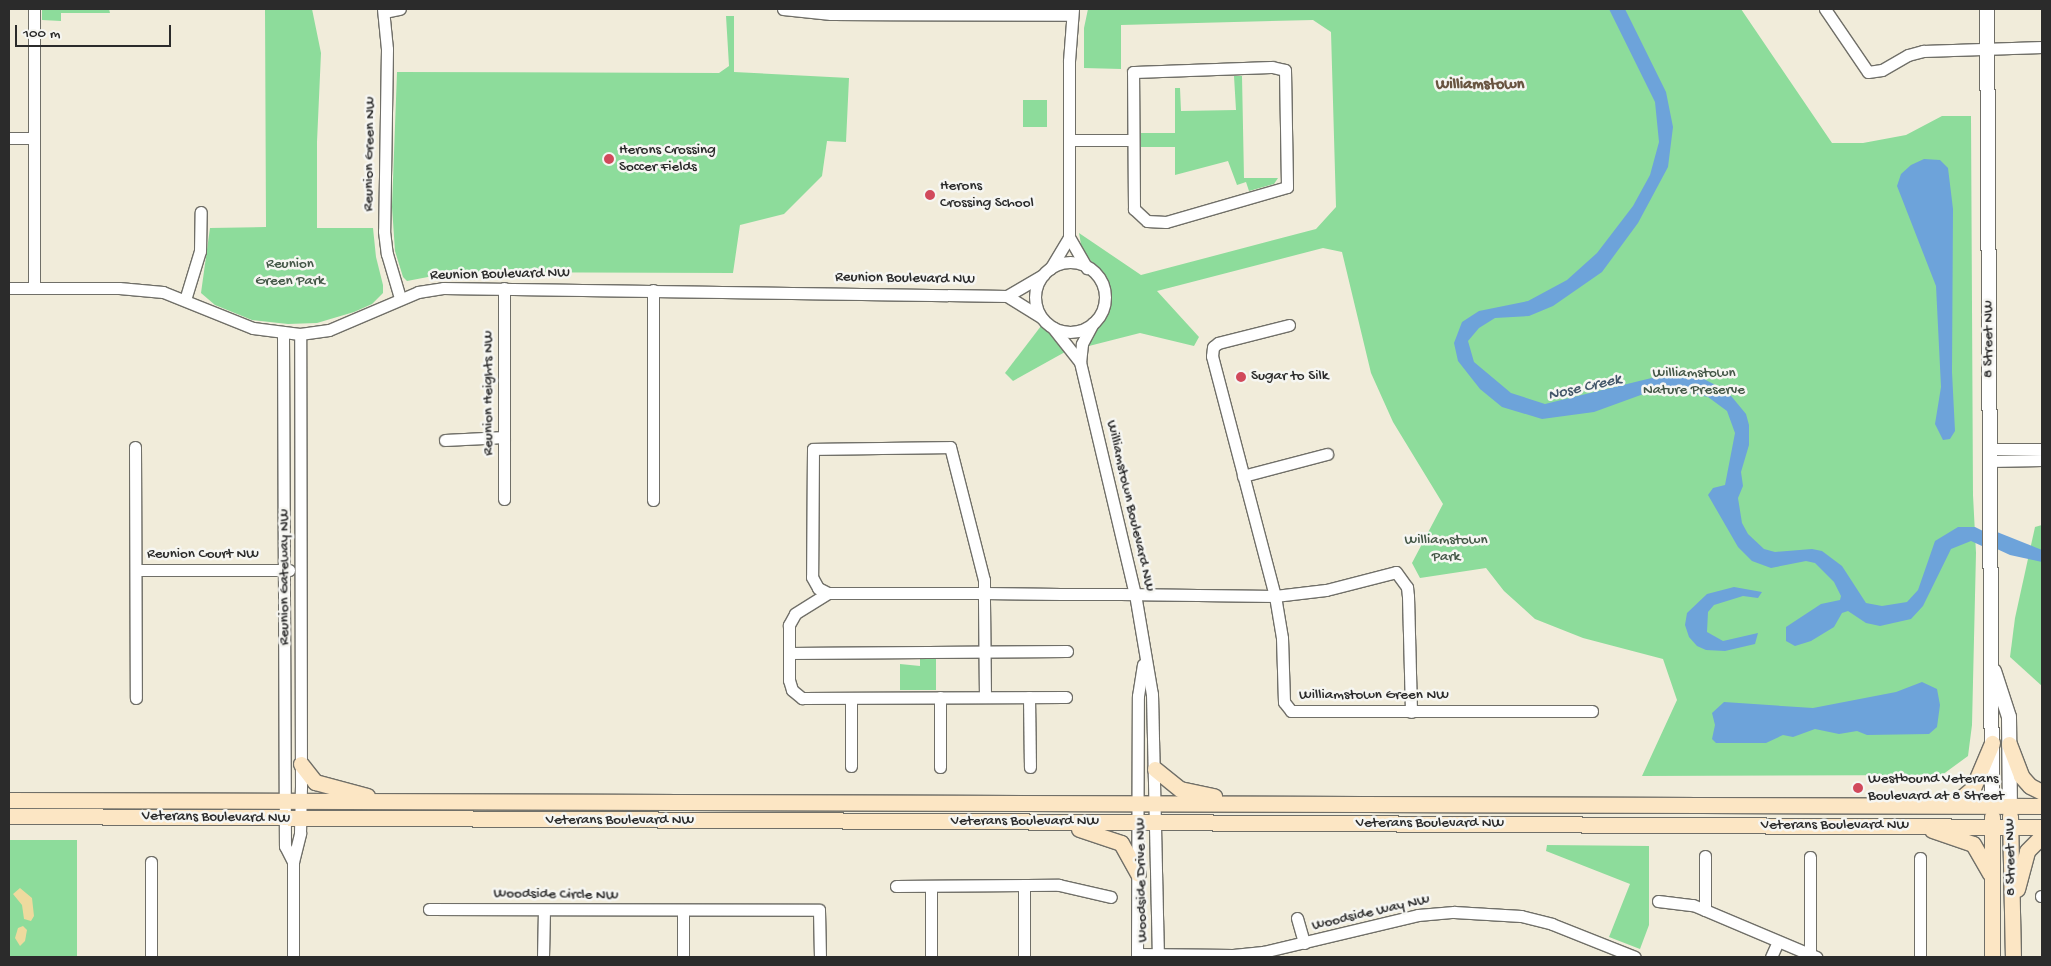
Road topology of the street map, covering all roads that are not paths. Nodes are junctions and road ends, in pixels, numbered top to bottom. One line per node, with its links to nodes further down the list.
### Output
1 (34, 9): 12 (street)
2 (400, 9): 6 (street)
3 (783, 9): 7 (street)
4 (1825, 9): 9 (street)
5 (1988, 9): 9 (street, 8 Street NW)
6 (384, 10): 24 (street, Reunion Green NW)
7 (936, 11): 8 (street)
8 (1072, 12): 13 (street)
9 (1988, 47): 10 (street); 38 (street, 8 Street NW)
10 (2042, 47)
11 (9, 138): 12 (street)
12 (34, 138): 20 (street)
13 (1069, 140): 14 (street); 16 (street)
14 (1133, 140): 14 (street)
15 (201, 212): 25 (street)
16 (1069, 237): 17 (street); 18 (street)
17 (1088, 268): 18 (street); 27 (street)
18 (1047, 272): 23 (street); 26 (street)
19 (9, 288): 20 (street, Reunion Boulevard NW)
20 (34, 288): 25 (street, Reunion Boulevard NW)
21 (504, 288): 22 (street, Reunion Boulevard NW); 24 (street, Reunion Boulevard NW); 33 (street, Reunion Heights NW)
22 (654, 290): 23 (street, Reunion Boulevard NW); 42 (street)
23 (1007, 296): 26 (street)
24 (400, 298): 31 (street, Reunion Boulevard NW)
25 (185, 300): 30 (street, Reunion Boulevard NW)
26 (1042, 318): 29 (street)
27 (1093, 323): 29 (street); 32 (street, Williamstown Boulevard NW)
28 (1289, 325): 40 (street, Williamstown Green NW)
29 (1052, 327): 32 (street, Williamstown Boulevard NW)
30 (283, 334): 31 (street, Reunion Boulevard NW); 44 (street, Reunion Gateway NW)
31 (300, 334): 45 (street, Reunion Gateway NW)
32 (1080, 362): 48 (street, Williamstown Boulevard NW)
33 (504, 437): 34 (street); 41 (street, Reunion Heights NW)
34 (445, 440)
35 (136, 447): 43 (street, Reunion Court NW)
36 (2042, 449): 38 (street)
37 (1327, 454): 40 (street)
38 (1990, 455): 39 (street); 54 (street, 8 Street NW)
39 (2042, 460)
40 (1243, 476): 49 (street, Williamstown Green NW)
41 (504, 499)
42 (653, 500)
43 (136, 570): 44 (street, Reunion Court NW); 56 (street, Reunion Court NW)
44 (284, 570): 45 (street, Reunion Court NW); 72 (street, Reunion Gateway NW)
45 (300, 570): 65 (street, Reunion Gateway NW)
46 (828, 593): 47 (street); 47 (street); 51 (street)
47 (984, 593): 48 (street); 52 (street)
48 (1135, 594): 49 (street); 53 (street, Williamstown Boulevard NW)
49 (1275, 596): 62 (street, Williamstown Green NW); 62 (street)
50 (1067, 651): 52 (street)
51 (789, 652): 52 (street); 57 (street)
52 (985, 652): 59 (street)
53 (1144, 657): 69 (street, Williamstown Boulevard NW); 74 (street, Williamstown Boulevard NW)
54 (1993, 669): 63 (street, 8 Street NW); 64 (street, 8 Street NW)
55 (1066, 697): 60 (street)
56 (136, 698)
57 (850, 698): 58 (street); 66 (street)
58 (940, 698): 59 (street); 67 (street)
59 (986, 698): 60 (street)
60 (1029, 698): 68 (street)
61 (1592, 711): 62 (street, Williamstown Green NW)
62 (1411, 712)
63 (1992, 743): 78 (main road); 79 (street, 8 Street NW)
64 (2009, 744): 70 (main road); 80 (street, 8 Street NW)
65 (301, 764): 73 (street, Reunion Gateway NW); 76 (main road)
66 (851, 766)
67 (940, 766)
68 (1030, 767)
69 (1155, 769): 75 (street, Williamstown Boulevard NW); 77 (main road)
70 (2042, 792)
71 (9, 800): 72 (main road, Veterans Boulevard NW)
72 (285, 802): 73 (main road, Veterans Boulevard NW); 83 (street, Reunion Gateway NW)
73 (301, 802): 76 (main road, Veterans Boulevard NW); 84 (street, Reunion Gateway NW)
74 (1138, 802): 75 (main road, Veterans Boulevard NW); 76 (main road, Veterans Boulevard NW); 86 (street, Woodside Drive NW)
75 (1156, 802): 77 (main road, Veterans Boulevard NW); 87 (street, Woodside Drive NW)
76 (406, 803)
77 (1242, 803): 78 (main road, Veterans Boulevard NW)
78 (1933, 805): 79 (main road, Veterans Boulevard NW)
79 (1992, 806): 80 (main road, Veterans Boulevard NW); 89 (main road, 8 Street NW)
80 (2010, 806): 81 (main road, Veterans Boulevard NW); 90 (main road, 8 Street NW)
81 (2042, 806)
82 (9, 816): 83 (main road, Veterans Boulevard NW)
83 (285, 818): 84 (main road, Veterans Boulevard NW); 97 (street, Reunion Gateway NW)
84 (300, 819): 85 (main road, Veterans Boulevard NW); 97 (street, Reunion Gateway NW)
85 (1048, 822): 86 (main road, Veterans Boulevard NW); 98 (main road)
86 (1138, 823): 87 (main road, Veterans Boulevard NW); 98 (street, Woodside Drive NW)
87 (1156, 823): 88 (main road, Veterans Boulevard NW); 115 (street, Woodside Drive NW)
88 (1921, 826): 89 (main road, Veterans Boulevard NW); 99 (main road)
89 (1992, 826): 90 (main road, Veterans Boulevard NW); 99 (main road, 8 Street NW)
90 (2010, 826): 91 (main road, Veterans Boulevard NW); 105 (main road, 8 Street NW)
91 (2042, 827)
92 (2042, 836): 105 (main road)
93 (1705, 856): 108 (street)
94 (1810, 857): 116 (street)
95 (1920, 858): 126 (street)
96 (150, 862): 117 (street)
97 (292, 862): 118 (street)
98 (1138, 874): 114 (street, Woodside Drive NW)
99 (1992, 876): 127 (main road, 8 Street NW)
100 (1024, 885): 102 (street); 103 (street); 123 (street)
101 (896, 886): 102 (street)
102 (931, 886): 122 (street)
103 (1111, 897)
104 (1658, 901): 108 (street)
105 (2012, 904): 128 (main road, 8 Street NW)
106 (429, 908): 107 (street, Woodside Circle NW)
107 (544, 910): 109 (street, Woodside Circle NW); 119 (street)
108 (1705, 910): 111 (street)
109 (683, 911): 120 (street); 121 (street, Woodside Circle NW)
110 (1297, 918): 112 (street)
111 (1778, 941): 113 (street); 125 (street)
112 (1304, 943): 115 (street, Woodside Way NW); 124 (street, Woodside Way NW)
113 (1789, 952): 116 (street)
114 (1137, 956): 115 (street, Woodside Way NW)
115 (1158, 956)
116 (1813, 956)
117 (151, 957)
118 (293, 957)
119 (543, 957)
120 (683, 957)
121 (820, 957)
122 (931, 957)
123 (1024, 957)
124 (1635, 957)
125 (1771, 957)
126 (1920, 957)
127 (1992, 957)
128 (2013, 957)

